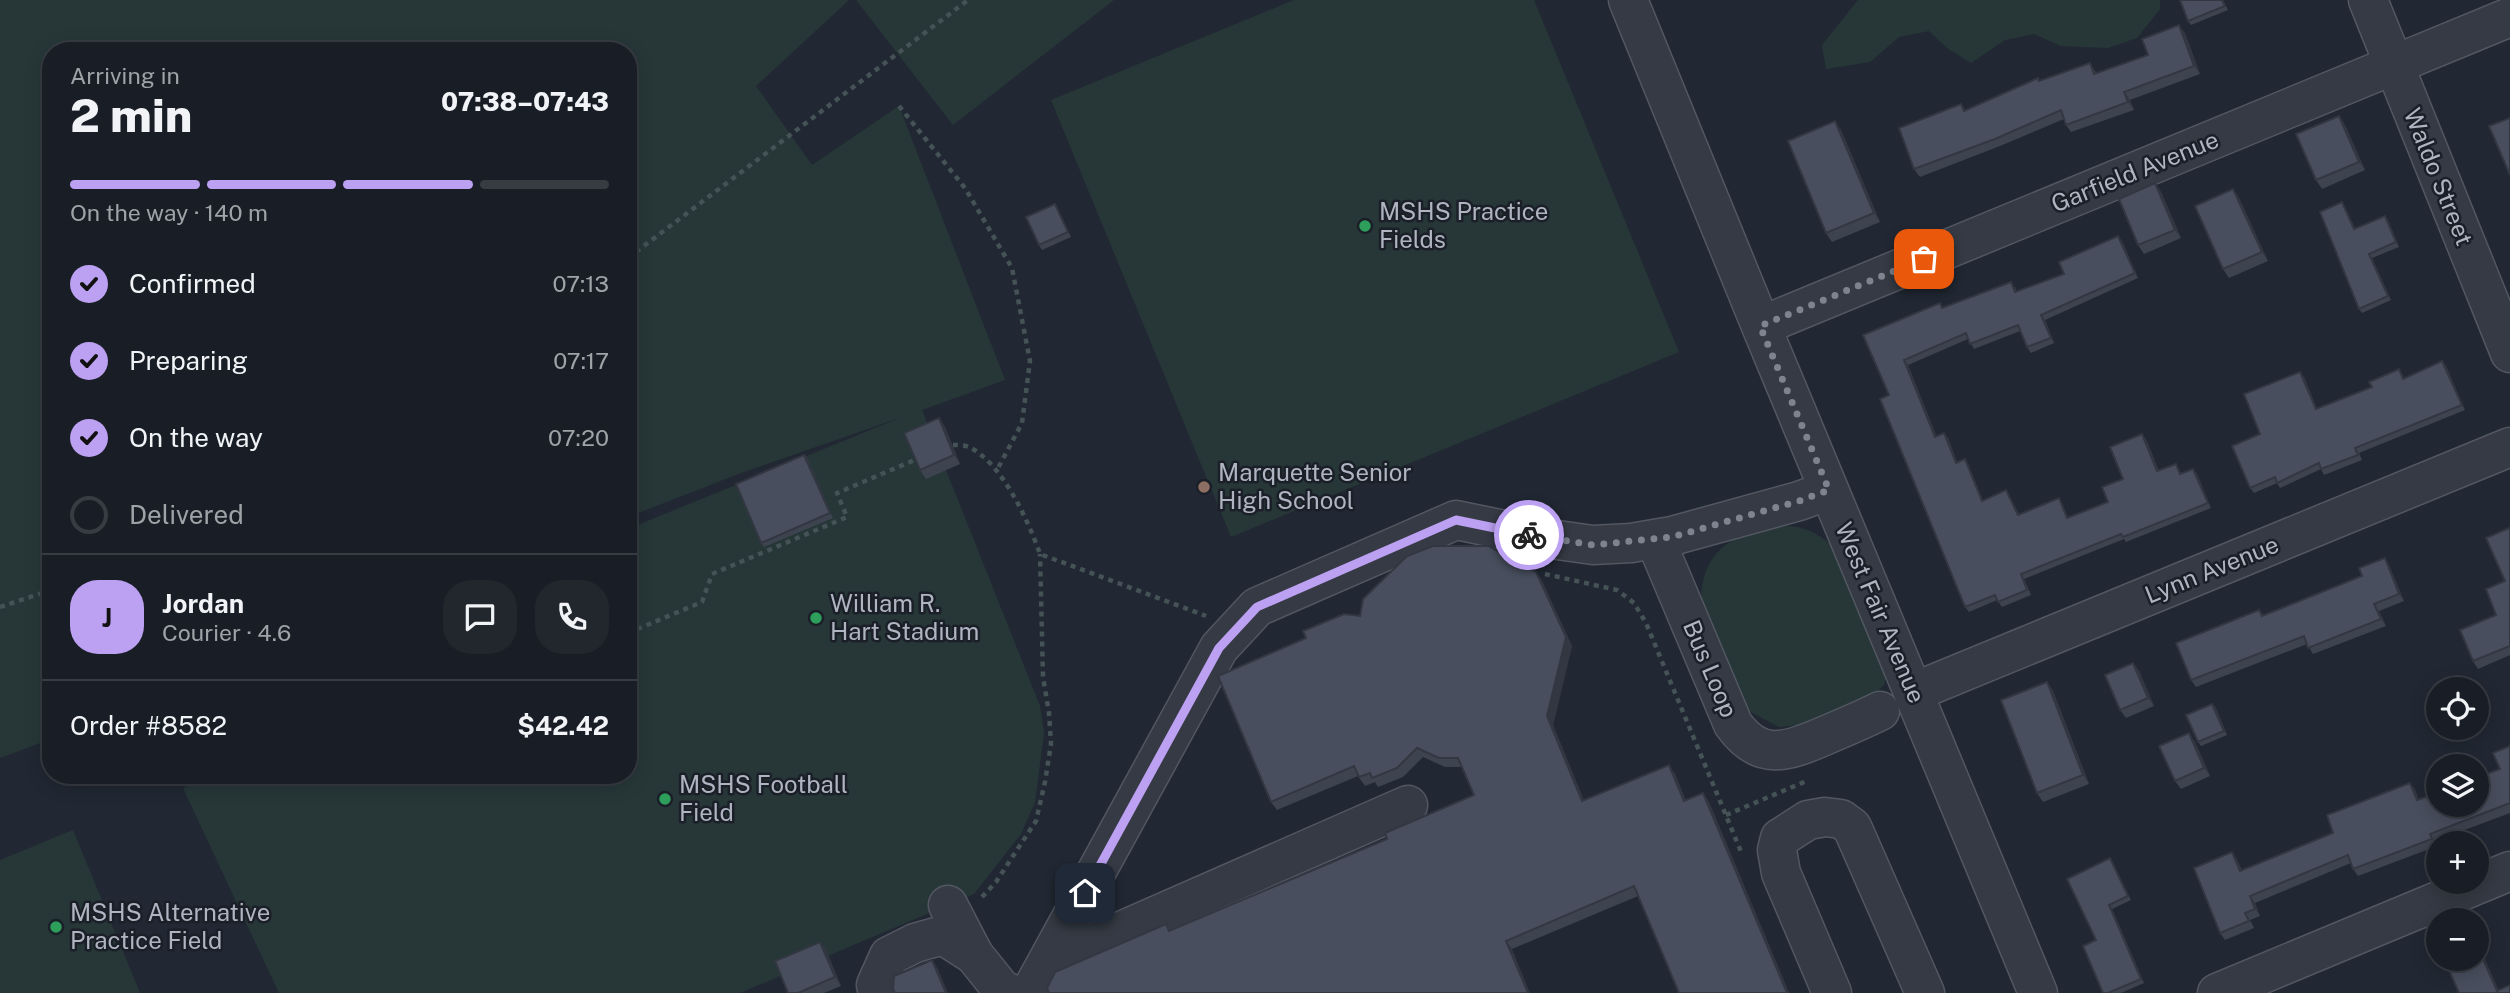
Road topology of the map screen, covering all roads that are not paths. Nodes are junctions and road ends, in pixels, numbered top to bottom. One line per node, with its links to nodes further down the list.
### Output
1 (1628, 0): 5 (street, West Fair Avenue)
2 (2368, 0): 4 (street, Waldo Street)
3 (2510, 17): 4 (street, Garfield Avenue)
4 (2393, 65): 5 (street, Garfield Avenue); 6 (street, Waldo Street)
5 (1760, 326): 8 (street, West Fair Avenue)
6 (2510, 353)
7 (2510, 447): 10 (street, Lynn Avenue)
8 (1829, 490): 9 (street); 10 (street, West Fair Avenue)
9 (1655, 539): 11 (street, Bus Loop); 16 (street)
10 (1914, 692): 21 (street, West Fair Avenue)
11 (1880, 712)
12 (1408, 805): 16 (street)
13 (2510, 871): 22 (street)
14 (964, 902): 15 (street)
15 (974, 955): 17 (street); 18 (street)
16 (1038, 978)
17 (878, 993)
18 (1010, 993)
19 (1832, 993): 20 (street)
20 (1925, 993)
21 (2038, 993)
22 (2217, 993)

